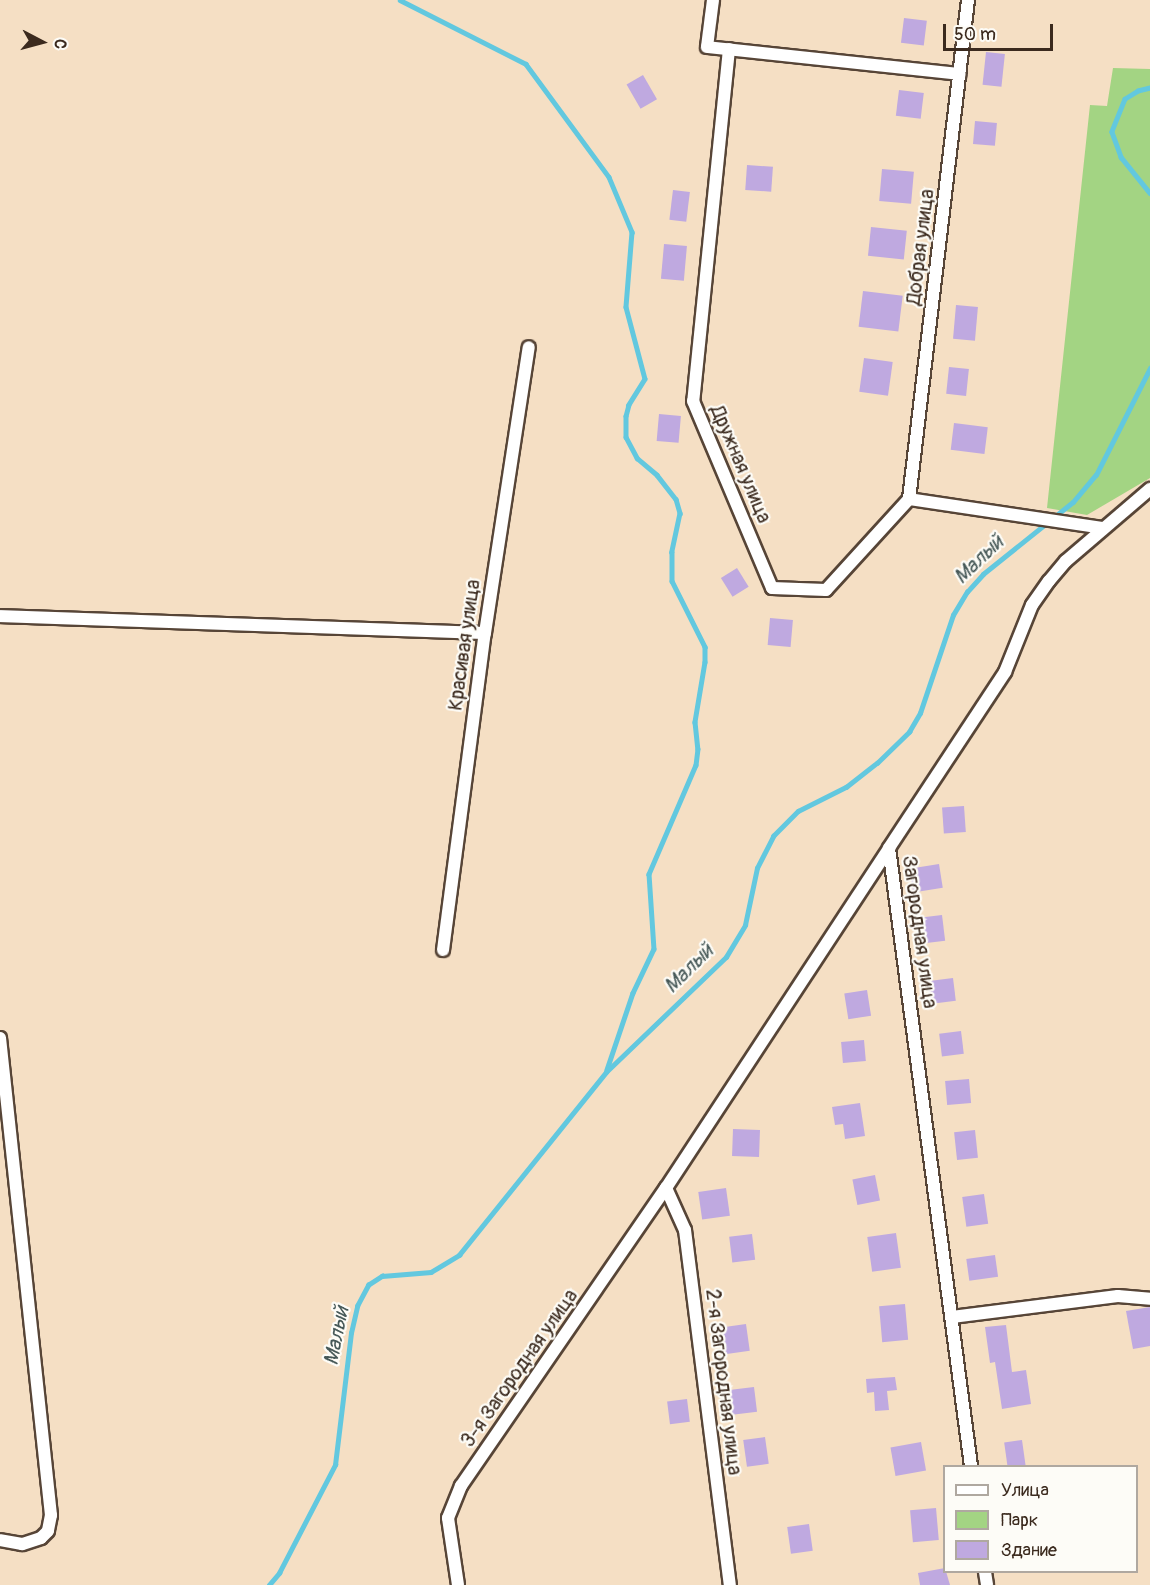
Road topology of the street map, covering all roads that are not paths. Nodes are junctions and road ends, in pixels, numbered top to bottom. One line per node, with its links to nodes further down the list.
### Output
1 (713, 0): 3 (street)
2 (968, 0): 4 (street, Добрая улица)
3 (729, 49): 4 (street); 7 (street, Дружная улица)
4 (960, 74): 7 (street, Добрая улица)
5 (530, 347): 10 (street, Красивая улица)
6 (1150, 489): 8 (street, Загородная улица)
7 (909, 499): 8 (street)
8 (1102, 528): 11 (street, Загородная улица)
9 (0, 616): 10 (street)
10 (485, 633): 12 (street, Красивая улица)
11 (889, 848): 14 (street, 3-я Загородная улица); 16 (street, Загородная улица)
12 (443, 950)
13 (0, 1038): 18 (street)
14 (666, 1188): 19 (street, 3-я Загородная улица); 20 (street, 2-я Загородная улица)
15 (1150, 1299): 16 (street)
16 (952, 1317): 17 (street, Загородная улица)
17 (971, 1465)
18 (0, 1540)
19 (458, 1585)
20 (730, 1585)

